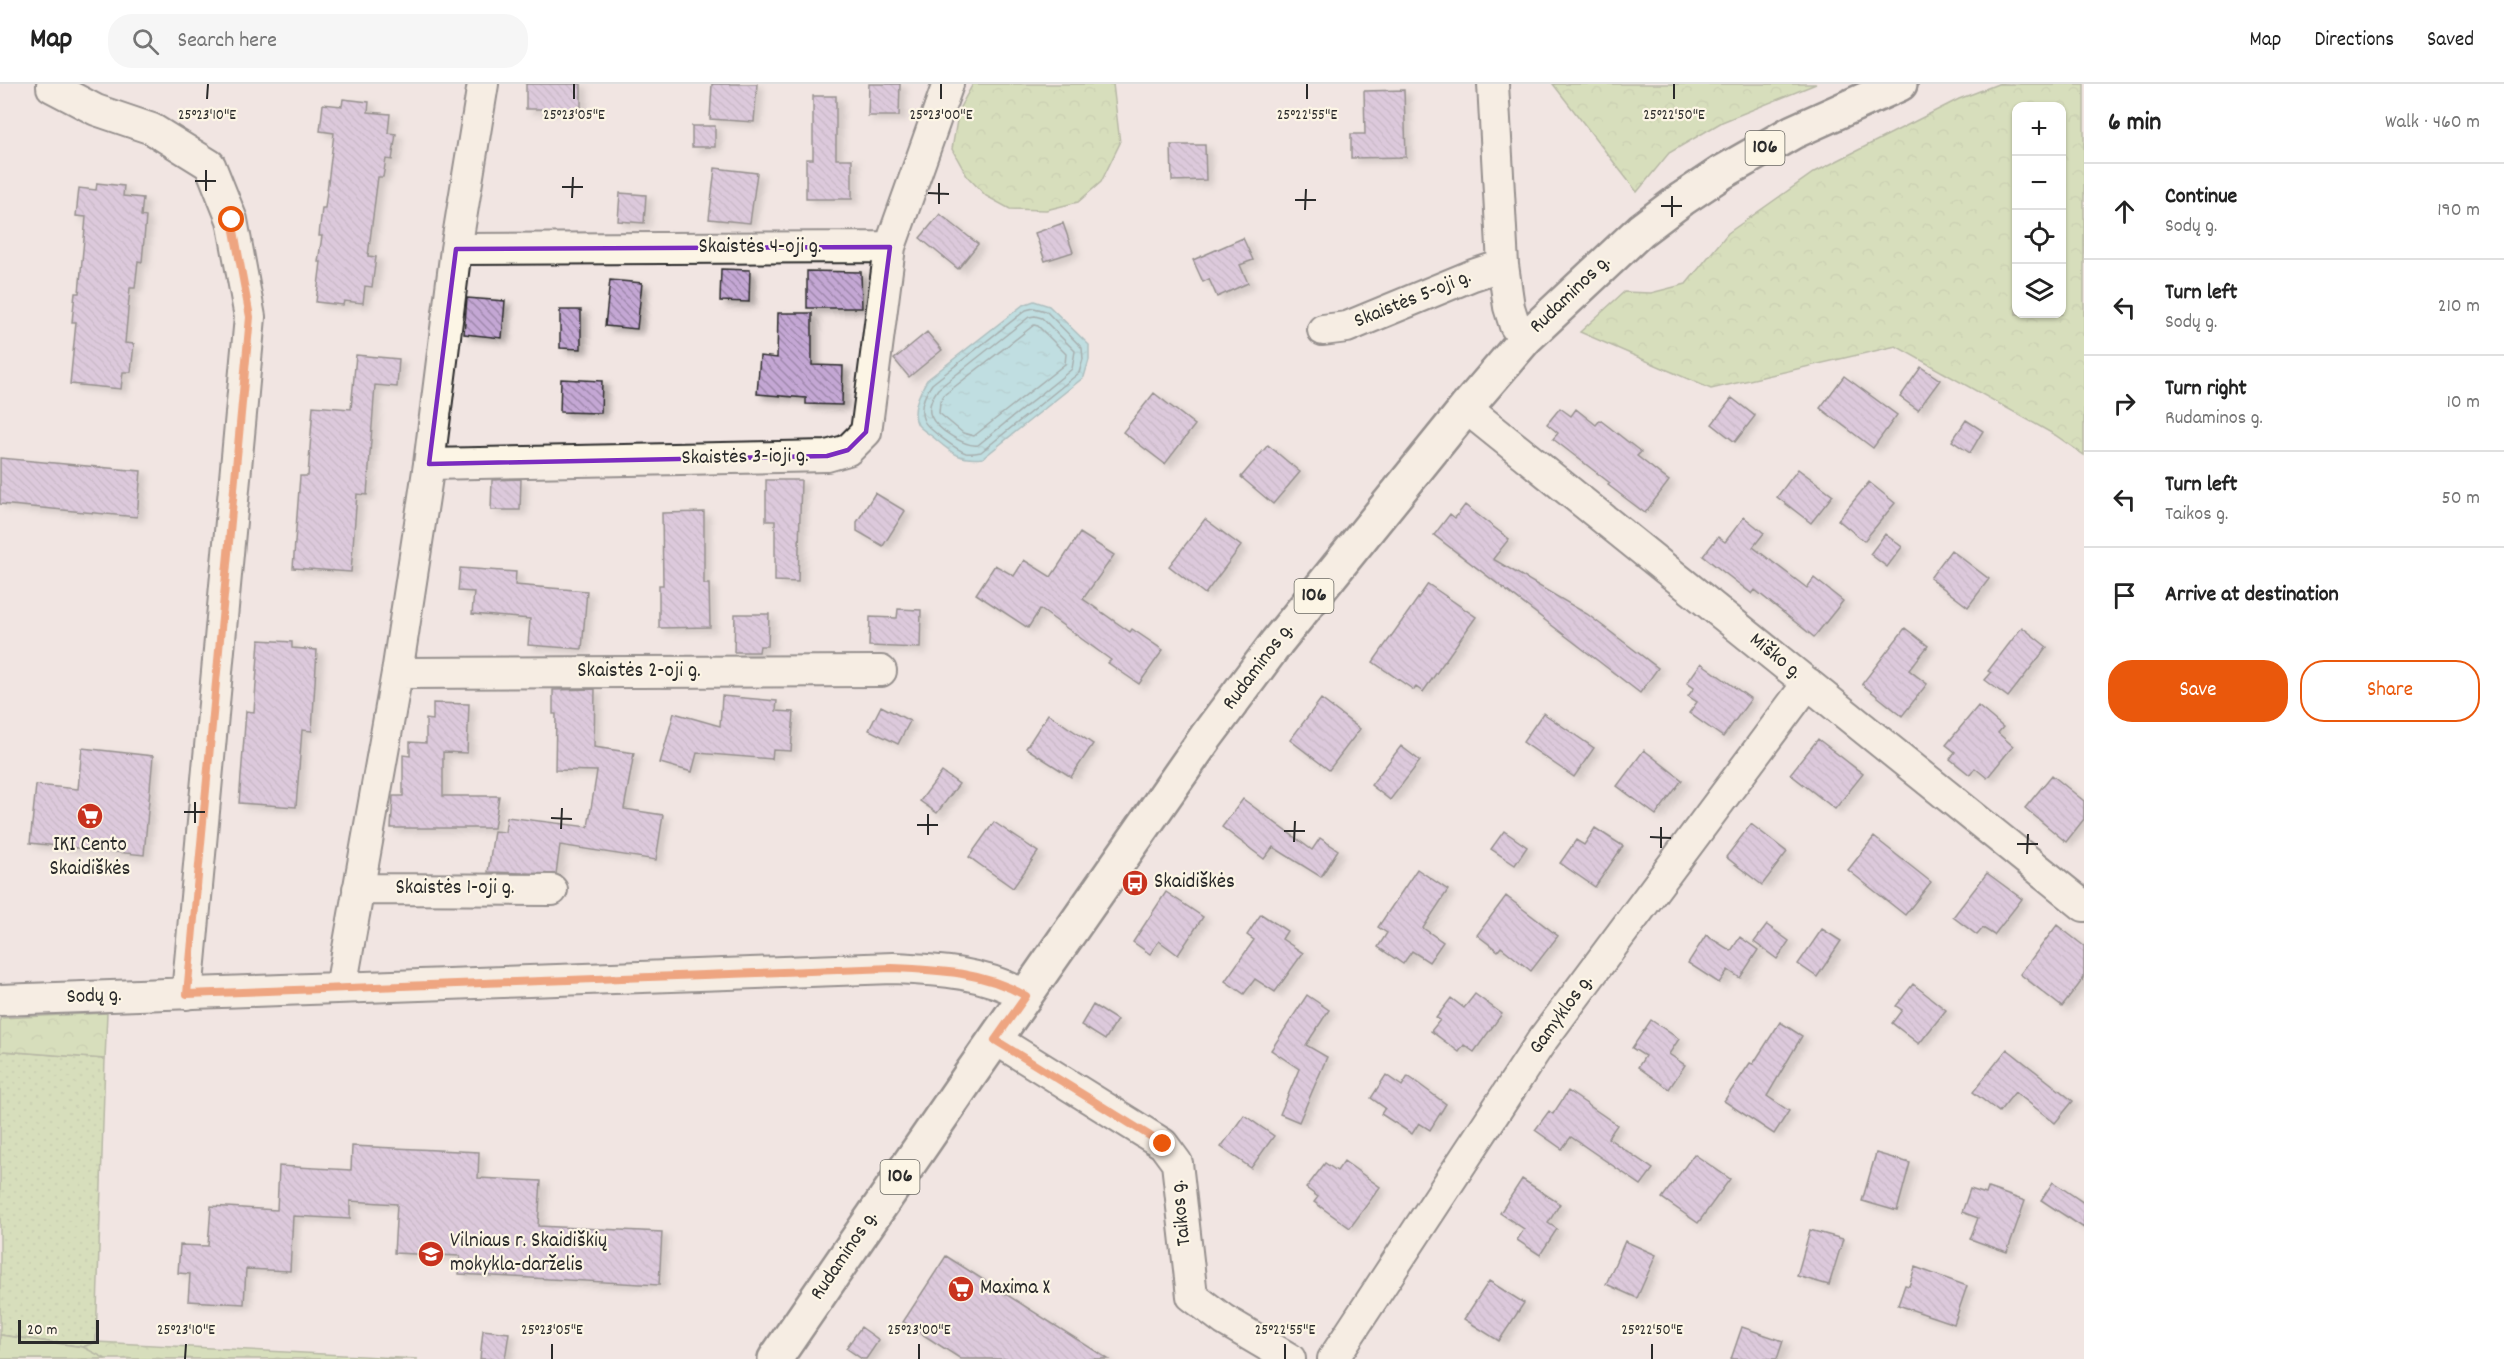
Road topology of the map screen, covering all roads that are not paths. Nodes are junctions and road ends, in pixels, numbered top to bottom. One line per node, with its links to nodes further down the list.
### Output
1 (52, 84): 20 (street)
2 (483, 84): 7 (street)
3 (948, 84): 6 (street)
4 (1493, 84): 8 (street, Skaistės 5-oji g.)
5 (1900, 84): 10 (main road, Rudaminos g. / 106)
6 (890, 247): 7 (street, Skaistės 4-oji g.); 12 (street, Skaistės 3-ioji g.)
7 (456, 249): 12 (street)
8 (1503, 265): 9 (street, Skaistės 5-oji g.); 10 (street, Skaistės 5-oji g.)
9 (1323, 330)
10 (1526, 338): 11 (main road, Rudaminos g. / 106)
11 (1466, 408): 15 (street, Miško g.); 21 (main road, Rudaminos g. / 106)
12 (429, 464): 14 (street)
13 (881, 670): 14 (street, Skaistės 2-oji g.)
14 (398, 674): 16 (street)
15 (1808, 683): 18 (street, Miško g.); 26 (street, Gamyklos g.)
16 (358, 889): 17 (street, Skaistės 1-oji g.); 19 (street)
17 (552, 890)
18 (2084, 906)
19 (341, 988): 20 (street, Sodų g.); 21 (street, Sodų g.)
20 (187, 994): 22 (street, Sodų g.)
21 (1026, 996): 23 (main road, Rudaminos g. / 106)
22 (0, 1000)
23 (995, 1040): 24 (main road, Rudaminos g. / 106); 25 (street, Taikos g.)
24 (775, 1359)
25 (1290, 1359)
26 (1332, 1359)

